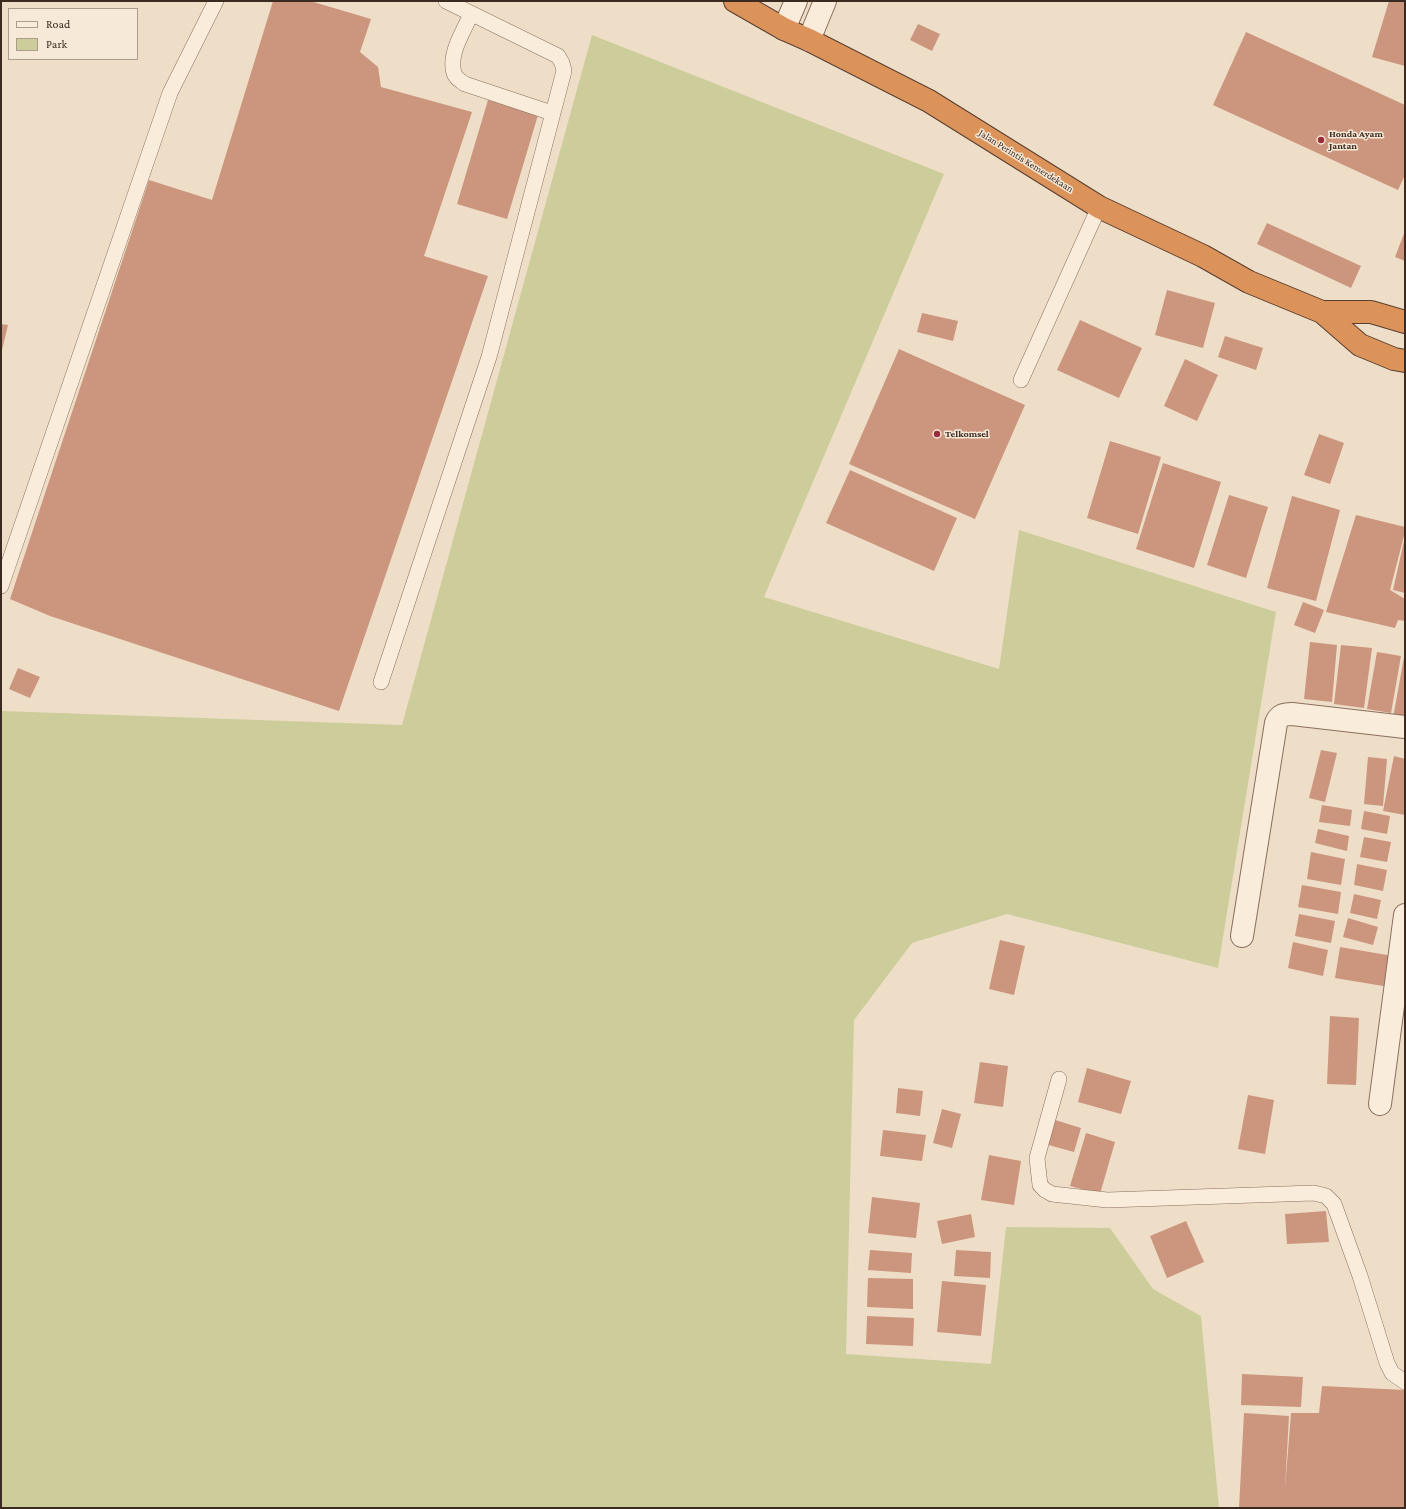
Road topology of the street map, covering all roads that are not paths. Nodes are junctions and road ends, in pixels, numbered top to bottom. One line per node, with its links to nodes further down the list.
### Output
1 (216, 1): 15 (lane)
2 (446, 1): 6 (lane)
3 (735, 1): 7 (highway, Jalan Perintis Kemerdekaan)
4 (796, 1): 7 (street)
5 (825, 1): 8 (street)
6 (471, 14): 9 (lane); 9 (lane)
7 (784, 29): 8 (highway, Jalan Perintis Kemerdekaan)
8 (809, 40): 10 (highway, Jalan Perintis Kemerdekaan)
9 (552, 113): 16 (lane)
10 (1099, 207): 11 (highway, Jalan Perintis Kemerdekaan); 14 (lane)
11 (1322, 312): 12 (highway, Jalan Perintis Kemerdekaan); 13 (highway, Jalan Perintis Kemerdekaan)
12 (1405, 322)
13 (1405, 361)
14 (1021, 380)
15 (1, 586)
16 (381, 682)
17 (1405, 727): 19 (street)
18 (1405, 915): 21 (street)
19 (1242, 936)
20 (1059, 1079): 22 (lane)
21 (1380, 1104)
22 (1405, 1382)

